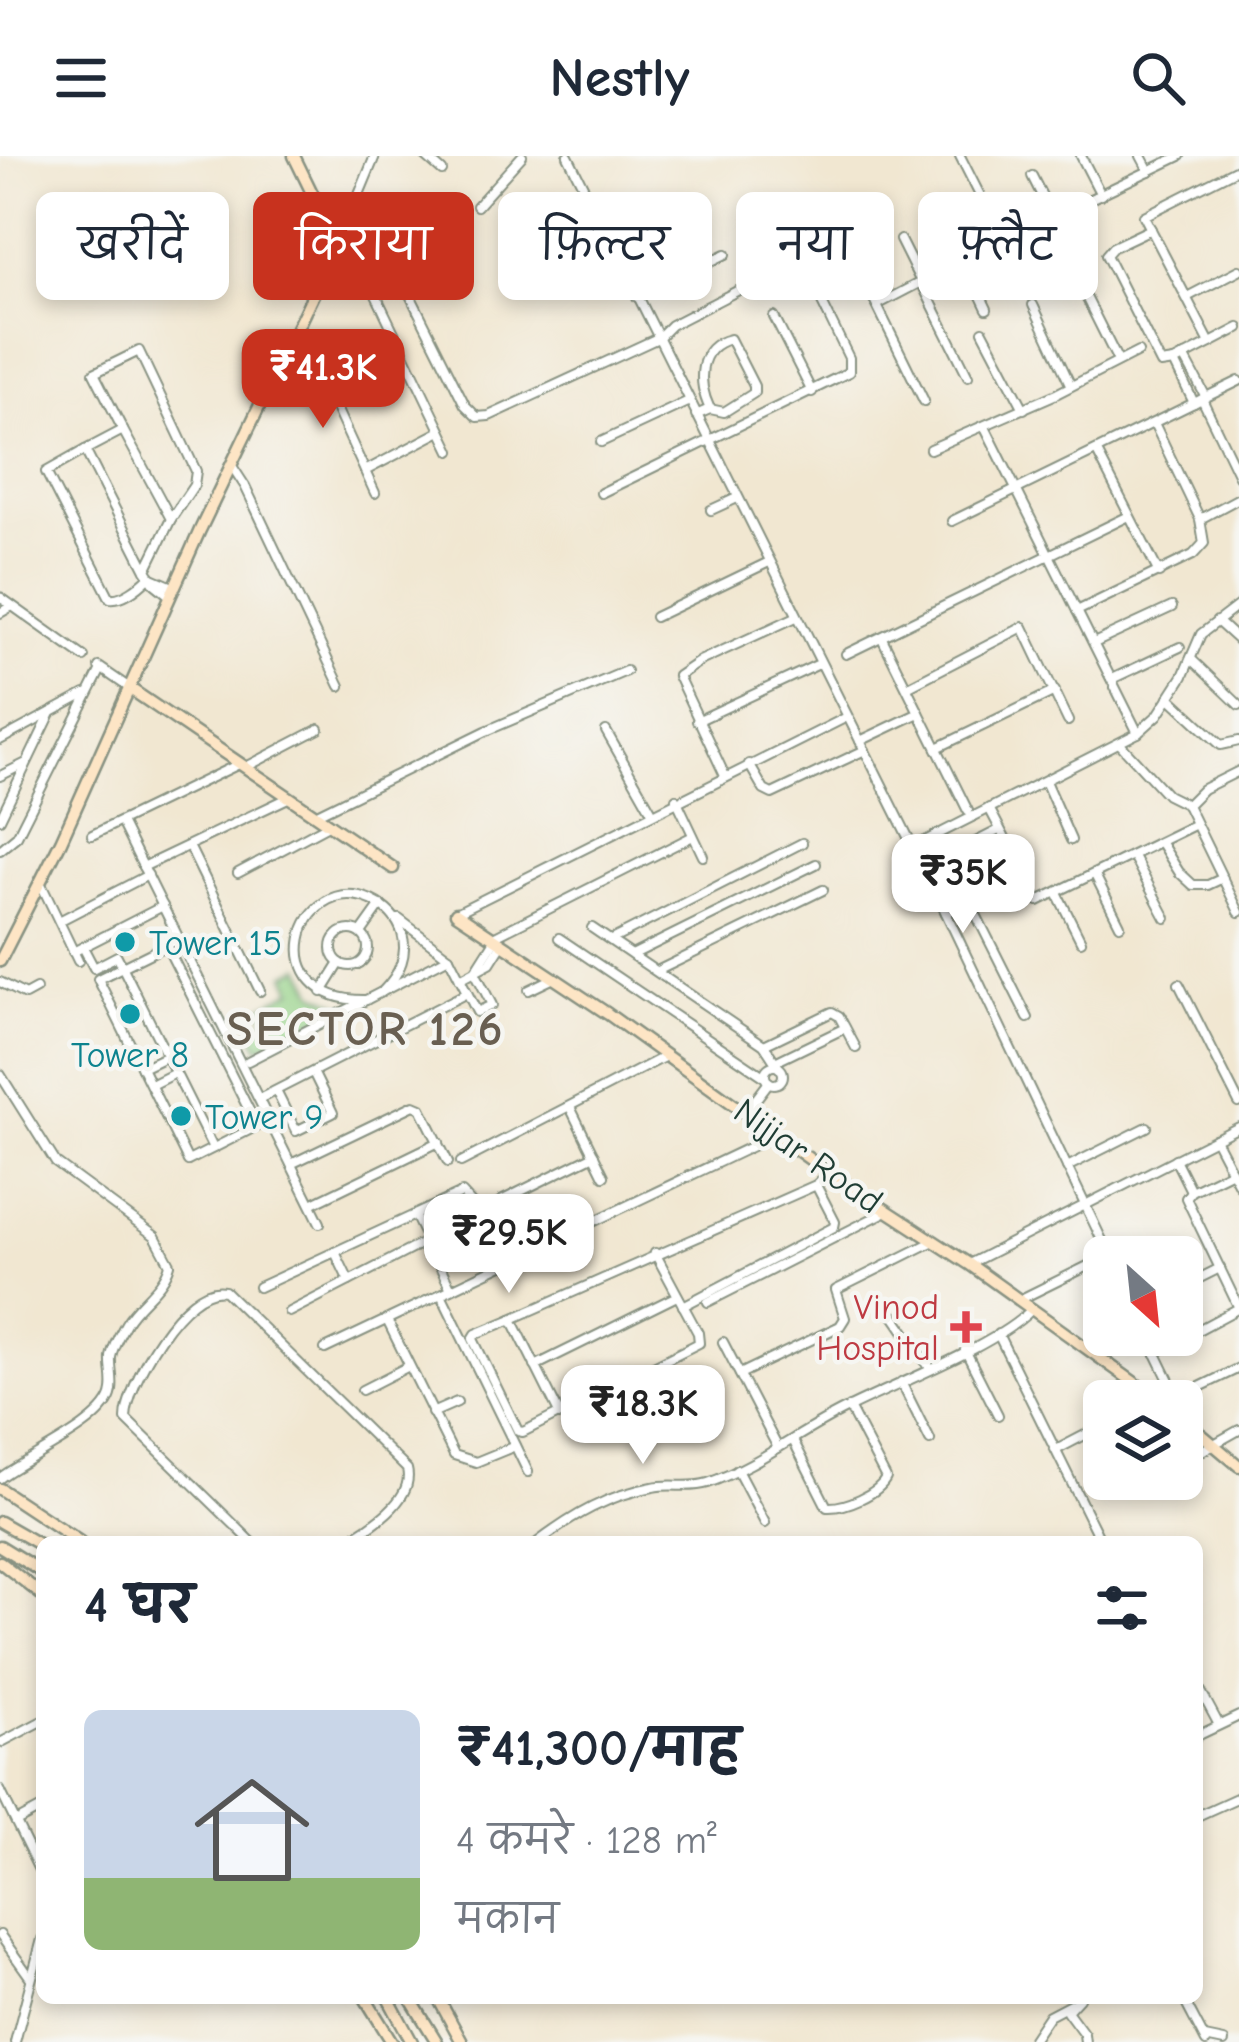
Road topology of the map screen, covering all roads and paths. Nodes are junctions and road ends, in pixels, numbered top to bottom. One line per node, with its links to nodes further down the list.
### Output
1 (294, 156): 14 (street)
2 (375, 156): 15 (street)
3 (425, 156): 11 (street)
4 (523, 156): 21 (street)
5 (568, 156): 16 (street)
6 (960, 156): 17 (street)
7 (1082, 156): 19 (street)
8 (1141, 156): 12 (street)
9 (1180, 156): 12 (street)
10 (1239, 167): 22 (street)
11 (442, 171)
12 (1149, 171): 19 (street)
13 (1032, 176): 18 (street)
14 (312, 192)
15 (359, 192)
16 (586, 192)
17 (977, 192)
18 (1040, 192)
19 (1101, 195): 20 (street)
20 (1098, 196)
21 (477, 206)
22 (1150, 229): 30 (street); 52 (street)
23 (900, 240): 27 (street)
24 (726, 254): 25 (street)
25 (712, 261)
26 (1239, 270): 30 (street)
27 (918, 275)
28 (918, 285): 40 (street)
29 (736, 292): 46 (street)
30 (1187, 297): 47 (street)
31 (310, 300): 49 (street)
32 (379, 300): 66 (street)
33 (413, 300): 46 (street)
34 (639, 300): 46 (street)
35 (820, 300): 56 (street)
36 (874, 300): 40 (street)
37 (930, 300): 53 (street)
38 (983, 300): 42 (street)
39 (1088, 300): 51 (street)
40 (877, 305): 59 (street)
41 (1033, 305): 55 (street)
42 (987, 309)
43 (774, 317): 56 (street)
44 (1239, 328): 47 (street)
45 (983, 331): 61 (street)
46 (658, 338): 57 (street)
47 (1210, 343): 50 (street)
48 (1138, 352): 51 (street)
49 (283, 354): 73 (street); 74 (street)
50 (1184, 356): 52 (street); 58 (street)
51 (1118, 361): 55 (street)
52 (1174, 362): 58 (street)
53 (968, 376)
54 (1239, 381): 58 (street)
55 (1070, 384): 61 (street)
56 (812, 392): 68 (street)
57 (689, 400): 62 (street); 67 (street)
58 (1200, 400): 63 (street); 75 (street)
59 (924, 401)
60 (710, 409): 60 (street); 62 (street)
61 (1024, 409): 64 (street)
62 (696, 415): 68 (street)
63 (1154, 423): 72 (street); 84 (street)
64 (985, 427): 70 (street); 76 (street)
65 (122, 430): 69 (street); 83 (street); 83 (street)
66 (441, 431): 71 (street); 74 (street)
67 (601, 442)
68 (709, 442): 78 (street); 79 (street)
69 (85, 449): 89 (street); 89 (street)
70 (930, 449)
71 (451, 451)
72 (1097, 452): 76 (street); 82 (street)
73 (232, 466): 90 (street); 110 (street)
74 (365, 471): 77 (street)
75 (1239, 476)
76 (1018, 489): 85 (street); 86 (street)
77 (375, 493)
78 (601, 493)
79 (736, 498): 81 (street); 87 (street)
80 (1239, 498): 84 (street)
81 (711, 510)
82 (1129, 516): 86 (street); 88 (street)
83 (171, 519): 89 (street)
84 (1200, 519): 88 (street)
85 (952, 521)
86 (1051, 554): 95 (street); 100 (street)
87 (769, 562): 97 (street); 98 (street)
88 (1159, 573): 95 (street)
89 (149, 575): 90 (street)
90 (173, 592): 112 (street)
91 (0, 597): 93 (street)
92 (1239, 605): 99 (street)
93 (12, 606): 96 (street); 105 (street)
94 (1172, 607): 102 (street)
95 (1077, 611): 102 (street)
96 (0, 613)
97 (656, 617)
98 (796, 617): 107 (street); 120 (street)
99 (1217, 621): 101 (street); 106 (street)
100 (882, 638): 104 (street); 111 (street)
101 (1239, 641)
102 (1094, 643): 109 (street)
103 (1180, 646): 109 (street)
104 (846, 654)
105 (84, 657)
106 (1191, 658): 115 (street); 116 (street)
107 (819, 664): 119 (street); 120 (street)
108 (626, 671): 143 (street)
109 (1112, 679): 124 (street)
110 (340, 686)
111 (907, 688): 113 (street); 118 (street)
112 (132, 690): 114 (street); 132 (street); 168 (street)
113 (1055, 692): 121 (street); 129 (street)
114 (86, 693): 117 (street); 157 (street)
115 (1169, 697): 124 (street); 126 (street)
116 (1239, 705)
117 (51, 713): 125 (street); 130 (street)
118 (919, 713): 128 (street); 129 (street)
119 (847, 717): 128 (street); 131 (street)
120 (697, 721): 135 (street)
121 (1068, 721)
122 (319, 729): 132 (street)
123 (606, 730): 142 (street)
124 (1138, 733): 127 (street)
125 (0, 740)
126 (1239, 741)
127 (1120, 744): 136 (street); 139 (street)
128 (862, 746): 131 (street); 156 (street)
129 (937, 748): 141 (street)
130 (28, 763): 134 (street); 144 (street)
131 (749, 764): 135 (street)
132 (242, 766): 137 (street); 145 (street)
133 (1239, 770): 139 (street)
134 (0, 776)
135 (725, 776): 138 (street)
136 (1045, 781): 140 (street); 152 (street)
137 (291, 797): 143 (street); 155 (street)
138 (676, 800): 142 (street); 151 (street)
139 (1187, 805): 147 (street)
140 (988, 808): 148 (street); 149 (street)
141 (968, 811)
142 (652, 812): 175 (street)
143 (316, 814): 146 (street)
144 (0, 818)
145 (121, 821): 150 (street); 163 (street)
146 (331, 824): 162 (street); 164 (street)
147 (1194, 825): 154 (street); 167 (street)
148 (999, 830): 159 (street); 166 (street)
149 (936, 835): 156 (street); 159 (street)
150 (92, 836)
151 (693, 836): 158 (street); 186 (street)
152 (1071, 840)
153 (802, 843): 185 (street)
154 (1161, 843): 160 (street); 167 (street)
155 (189, 846): 163 (street); 203 (street)
156 (913, 847): 176 (street)
157 (0, 850)
158 (703, 856)
159 (948, 856): 171 (street)
160 (1133, 856): 165 (street); 178 (street)
161 (816, 864): 190 (street)
162 (393, 868)
163 (146, 871): 173 (street); 179 (street)
164 (238, 874)
165 (1095, 875): 170 (street); 180 (street)
166 (1022, 876): 170 (street); 171 (street)
167 (1223, 878): 174 (street)
168 (40, 883): 179 (street); 191 (street)
169 (823, 890): 196 (street)
170 (1057, 893): 187 (street)
171 (970, 901): 176 (street); 208 (street)
172 (381, 905): 177 (street); 182 (street); 204 (street)
173 (163, 906): 184 (street); 189 (street)
174 (1239, 912)
175 (456, 913): 186 (street, Nijjar Road)
176 (946, 913): 240 (street)
177 (393, 914): 192 (street); 205 (street)
178 (1166, 918)
179 (59, 921): 189 (street)
180 (1120, 926)
181 (592, 928): 185 (street)
182 (361, 934): 193 (street); 193 (street)
183 (559, 938): 220 (street)
184 (179, 939): 188 (street); 223 (street)
185 (611, 940): 190 (street)
186 (496, 941): 195 (street); 197 (street, Nijjar Road)
187 (1081, 941)
188 (166, 945): 194 (street); 228 (street)
189 (78, 953): 194 (street)
190 (632, 955): 196 (street)
191 (1, 958)
192 (449, 958): 198 (street); 205 (street)
193 (340, 963): 204 (street)
194 (122, 967): 213 (street); 216 (street)
195 (475, 972): 198 (street); 206 (street)
196 (656, 972): 210 (street)
197 (554, 978): 202 (street); 212 (street, Nijjar Road)
198 (460, 979): 206 (street)
199 (0, 982): 201 (street)
200 (1179, 984): 224 (street)
201 (36, 989)
202 (530, 990)
203 (260, 991)
204 (322, 992): 207 (street)
205 (382, 992): 207 (street)
206 (467, 993): 217 (street)
207 (366, 1000): 214 (street)
208 (1028, 1018)
209 (845, 1028): 210 (street); 211 (street); 215 (street)
210 (764, 1045): 215 (street)
211 (856, 1048)
212 (667, 1055): 225 (street); 226 (street, Nijjar Road)
213 (167, 1056): 216 (street); 218 (street)
214 (248, 1061)
215 (778, 1064): 220 (street)
216 (142, 1068): 221 (street)
217 (313, 1072): 222 (street); 222 (street)
218 (176, 1073): 221 (street); 234 (street)
219 (0, 1074): 307 (street)
220 (767, 1080): 226 (street)
221 (151, 1085): 234 (street)
222 (276, 1090): 223 (street)
223 (259, 1099): 227 (street)
224 (1239, 1103)
225 (570, 1107): 235 (street); 238 (street)
226 (747, 1111): 231 (street, Nijjar Road)
227 (269, 1120): 228 (street); 239 (street)
228 (257, 1126): 234 (street)
229 (1147, 1126): 240 (street)
230 (1239, 1127): 232 (street)
231 (778, 1134): 242 (street, Nijjar Road); 259 (street)
232 (1215, 1139): 236 (street); 241 (street)
233 (439, 1142): 237 (street); 239 (street); 248 (street)
234 (213, 1148)
235 (594, 1155): 243 (street); 247 (street)
236 (1175, 1159): 246 (street); 249 (street)
237 (448, 1162)
238 (461, 1162)
239 (291, 1164): 248 (street)
240 (1067, 1167): 249 (street)
241 (1232, 1171): 245 (street); 246 (street)
242 (830, 1174): 244 (street); 250 (street, Nijjar Road)
243 (604, 1176)
244 (816, 1185): 257 (street); 267 (street)
245 (1239, 1185)
246 (1190, 1190): 260 (street)
247 (501, 1201)
248 (311, 1204): 252 (street)
249 (1084, 1204): 253 (street); 258 (street)
250 (888, 1210): 254 (street, Nijjar Road); 268 (street)
251 (415, 1215): 255 (street); 256 (street); 259 (street)
252 (320, 1223)
253 (1098, 1236)
254 (934, 1240): 258 (street, Nijjar Road); 284 (street)
255 (427, 1241): 263 (street); 265 (street)
256 (334, 1252): 263 (street); 264 (street)
257 (655, 1253): 267 (street); 273 (street)
258 (969, 1264): 266 (street, Nijjar Road)
259 (502, 1265): 265 (street)
260 (1220, 1268): 262 (street); 269 (street)
261 (1083, 1269): 266 (street)
262 (1203, 1276)
263 (349, 1281): 271 (street)
264 (259, 1287)
265 (446, 1292): 274 (street); 300 (street)
266 (1019, 1300): 270 (street, Nijjar Road)
267 (680, 1301): 281 (street); 293 (street)
268 (708, 1302)
269 (1239, 1308): 275 (street)
270 (1032, 1310): 276 (street); 285 (street, Nijjar Road)
271 (289, 1312)
272 (894, 1316): 282 (street)
273 (512, 1319): 281 (street); 293 (street)
274 (387, 1320): 278 (street); 280 (street)
275 (1203, 1327)
276 (998, 1334): 279 (street); 302 (street)
277 (723, 1342): 284 (street)
278 (325, 1349)
279 (965, 1350): 282 (street); 292 (street)
280 (409, 1366): 288 (street); 291 (street)
281 (535, 1366): 293 (street)
282 (930, 1368): 286 (street)
283 (1239, 1368): 287 (street)
284 (740, 1374): 301 (street)
285 (1128, 1380)
286 (902, 1382): 290 (street); 298 (street)
287 (1203, 1388)
288 (362, 1390)
289 (457, 1402): 291 (street)
290 (850, 1407): 297 (street); 297 (street)
291 (432, 1413): 300 (street)
292 (998, 1414)
293 (560, 1415)
294 (1239, 1430): 299 (street)
295 (1203, 1434): 299 (street)
296 (1083, 1436): 302 (street)
297 (793, 1440): 301 (street)
298 (930, 1440)
299 (1215, 1444): 303 (street); 304 (street)
300 (515, 1446): 306 (street)
301 (778, 1448): 305 (street)
302 (1056, 1450): 315 (street)
303 (1203, 1451)
304 (1239, 1466)
305 (737, 1470): 310 (street); 314 (street)
306 (528, 1472)
307 (0, 1478)
308 (0, 1489): 311 (street)
309 (0, 1522): 316 (street)
310 (765, 1523)
311 (71, 1536)
312 (246, 1536): 313 (street)
313 (355, 1536)
314 (546, 1536)
315 (1098, 1536)
316 (36, 1543)
317 (0, 1546): 319 (street)
318 (0, 1562): 320 (street)
319 (36, 1568)
320 (36, 1589)
321 (1203, 1695): 324 (street)
322 (1239, 1715): 324 (street)
323 (36, 1723): 326 (street)
324 (1219, 1725): 325 (street)
325 (1203, 1733)
326 (0, 1743)
327 (0, 1790): 331 (street)
328 (1239, 1797): 330 (street)
329 (36, 1811): 331 (street)
330 (1203, 1813)
331 (16, 1822): 332 (street)
332 (36, 1864)
333 (0, 1935): 335 (street)
334 (36, 1963): 335 (street)
335 (32, 1979): 344 (street)
336 (369, 2004): 345 (street)
337 (391, 2004): 346 (street)
338 (414, 2004): 347 (street)
339 (441, 2004): 348 (street)
340 (1069, 2004): 349 (street)
341 (1074, 2004): 350 (street)
342 (1186, 2004): 343 (street)
343 (1205, 2040): 351 (street)
344 (15, 2042)
345 (392, 2042)
346 (412, 2042)
347 (437, 2042)
348 (463, 2042)
349 (1031, 2042)
350 (1084, 2042)
351 (1224, 2042)

